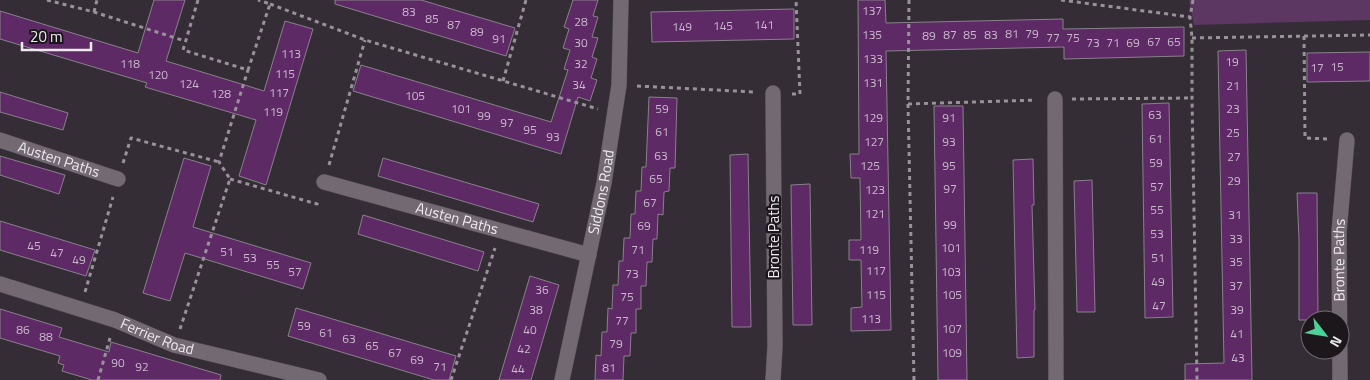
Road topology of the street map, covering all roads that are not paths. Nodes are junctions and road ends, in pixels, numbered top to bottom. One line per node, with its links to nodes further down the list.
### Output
1 (621, 0): 8 (street, Siddons Road)
2 (774, 93): 12 (street, Bronte Paths)
3 (1055, 99): 13 (street)
4 (0, 140): 6 (street, Austen Paths)
5 (1347, 140): 14 (street, Bronte Paths)
6 (118, 179)
7 (324, 182): 8 (street, Austen Paths)
8 (589, 255): 11 (street, Siddons Road)
9 (0, 284): 10 (street, Ferrier Road)
10 (319, 380)
11 (562, 380)
12 (773, 380)
13 (1056, 380)
14 (1340, 380)

